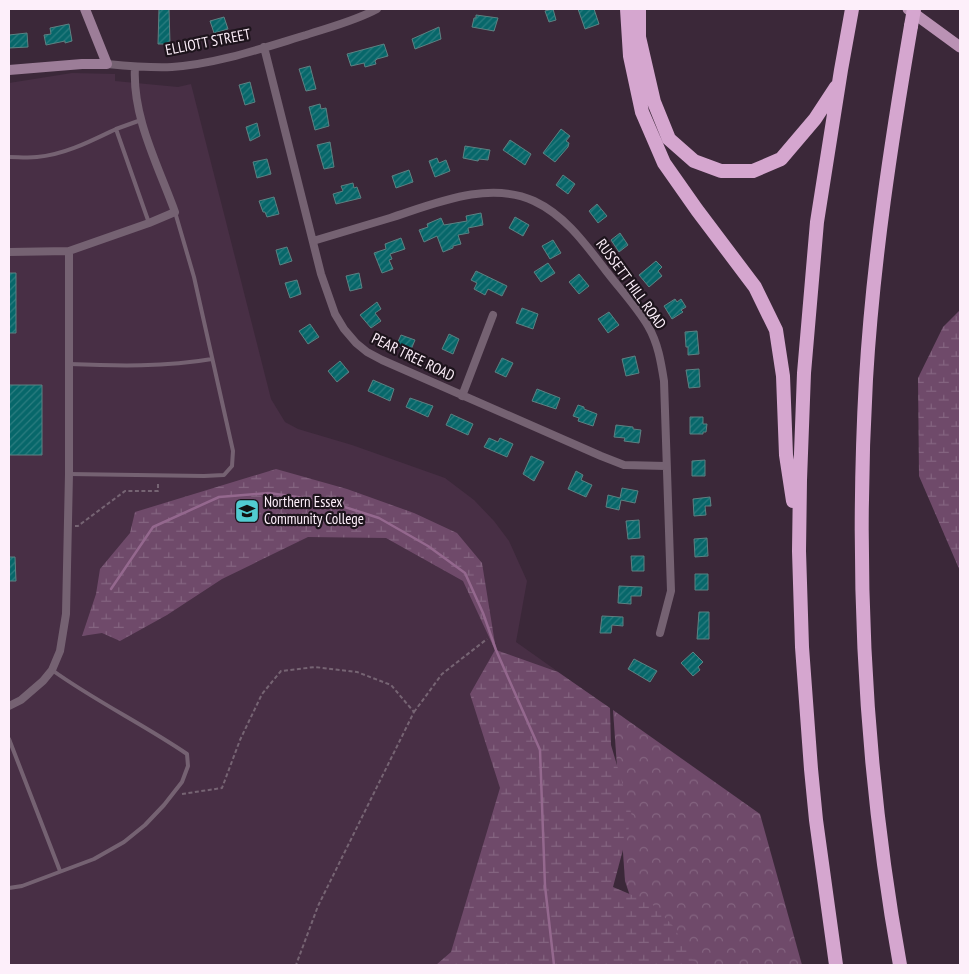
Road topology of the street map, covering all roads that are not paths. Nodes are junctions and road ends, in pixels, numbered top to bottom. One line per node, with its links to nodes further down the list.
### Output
1 (85, 9): 10 (street)
2 (377, 9): 8 (street, ELLIOTT STREET)
3 (627, 9): 28 (highway)
4 (639, 9): 13 (highway)
5 (908, 9): 9 (main road)
6 (914, 9): 36 (highway, bridge)
7 (851, 11): 13 (highway)
8 (264, 47): 11 (street, ELLIOTT STREET); 19 (street, PEAR TREE ROAD)
9 (960, 47)
10 (107, 64): 11 (street, ELLIOTT STREET); 12 (street, ELLIOTT STREET)
11 (135, 66): 14 (street)
12 (9, 70)
13 (839, 82): 28 (highway)
14 (141, 120): 15 (lane); 17 (street)
15 (116, 129): 16 (lane); 18 (lane)
16 (9, 158)
17 (174, 212): 18 (street); 23 (lane)
18 (149, 223): 20 (street)
19 (313, 241): 25 (street, PEAR TREE ROAD); 26 (street, RUSSETT HILL ROAD)
20 (69, 251): 21 (street); 24 (street)
21 (9, 252)
22 (493, 315): 25 (street)
23 (212, 359): 24 (lane); 27 (lane)
24 (69, 364): 27 (street)
25 (462, 396): 26 (street, PEAR TREE ROAD)
26 (666, 466): 29 (street, RUSSETT HILL ROAD)
27 (69, 474): 30 (street)
28 (799, 551): 35 (highway)
29 (660, 633)
30 (52, 670): 31 (street); 33 (lane)
31 (9, 706)
32 (9, 739): 33 (lane)
33 (60, 870): 34 (lane)
34 (9, 888)
35 (836, 965)
36 (900, 965)

